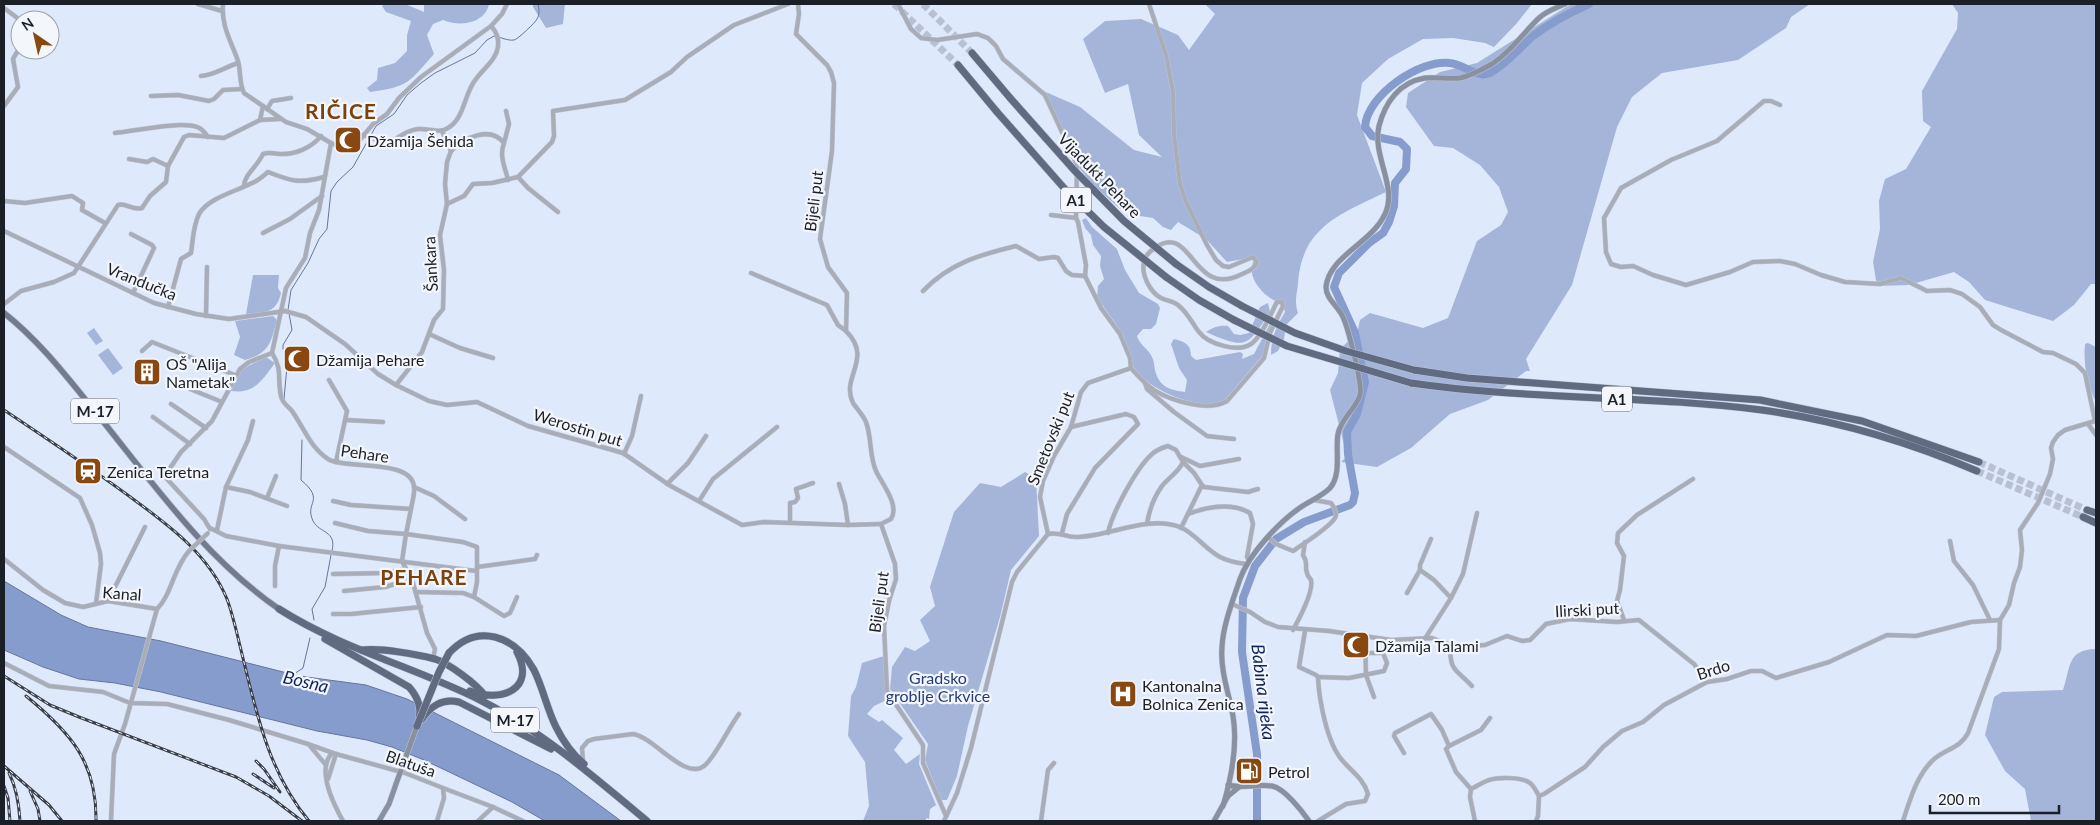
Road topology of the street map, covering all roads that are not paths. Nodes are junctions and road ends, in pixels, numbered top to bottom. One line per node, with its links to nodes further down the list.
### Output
1 (198, 4): 9 (street)
2 (223, 4): 9 (street)
3 (508, 4): 10 (street)
4 (788, 4): 36 (street)
5 (798, 4): 60 (street, Bijeli put)
6 (898, 4): 44 (street)
7 (1149, 4): 68 (street)
8 (1565, 4): 104 (main road)
9 (222, 11): 13 (street)
10 (491, 26): 25 (street); 27 (street)
11 (972, 53): 92 (highway, Vijadukt Pehare / A1, bridge)
12 (13, 60): 20 (street)
13 (238, 63): 15 (street); 16 (street)
14 (958, 66): 93 (highway, Vijadukt Pehare / A1, bridge)
15 (201, 76)
16 (242, 89): 17 (street); 21 (street)
17 (151, 96)
18 (291, 98): 21 (street)
19 (1780, 105): 76 (street)
20 (4, 106)
21 (265, 107): 23 (street); 24 (street)
22 (506, 111): 31 (street)
23 (280, 119): 24 (street); 28 (street)
24 (260, 120): 29 (street)
25 (442, 131): 27 (street); 32 (street)
26 (115, 133): 29 (street)
27 (363, 135): 30 (street)
28 (320, 136): 30 (street); 38 (street)
29 (208, 138): 34 (street)
30 (331, 143): 35 (street)
31 (504, 143): 32 (street); 37 (street)
32 (451, 151): 41 (street, Šankara)
33 (129, 159): 34 (street)
34 (168, 166): 45 (street)
35 (324, 177): 38 (street); 39 (street)
36 (518, 177): 37 (street); 42 (street)
37 (508, 180): 41 (street)
38 (244, 186): 56 (street)
39 (322, 196): 47 (street); 57 (street)
40 (4, 201): 45 (street)
41 (446, 204): 61 (street, Šankara)
42 (558, 212)
43 (1051, 215): 44 (street)
44 (1076, 218): 52 (street)
45 (105, 223): 49 (street)
46 (4, 231): 49 (street, Vrandučka)
47 (263, 232)
48 (131, 234): 54 (street)
49 (78, 267): 54 (street, Vrandučka); 55 (street)
50 (207, 267): 59 (street)
51 (751, 273): 60 (street)
52 (1085, 276): 53 (street); 65 (street)
53 (923, 291)
54 (133, 293): 56 (street, Vrandučka)
55 (4, 304)
56 (168, 307): 59 (street, Vrandučka)
57 (280, 312): 59 (street, Vrandučka); 63 (street); 69 (street, Werostin put)
58 (4, 313): 155 (main road, M-17)
59 (206, 316)
60 (846, 331): 118 (street, Bijeli put)
61 (429, 334): 64 (street); 69 (street, Šankara)
62 (142, 351): 66 (street)
63 (272, 353): 66 (street); 91 (street, Pehare)
64 (493, 358)
65 (1131, 368): 68 (street); 81 (street, Smetovski put)
66 (235, 375): 72 (street)
67 (329, 380): 75 (street)
68 (1145, 383): 85 (street)
69 (396, 385): 88 (street, Werostin put)
70 (190, 389): 72 (street)
71 (641, 396): 88 (street)
72 (222, 402): 82 (street)
73 (171, 404): 82 (street)
74 (153, 417): 86 (street)
75 (346, 420): 78 (street); 91 (street)
76 (2095, 420): 79 (street)
77 (253, 421): 100 (street)
78 (383, 422)
79 (2088, 424): 83 (street); 159 (street)
80 (777, 427): 106 (street)
81 (1070, 427): 125 (street); 128 (street, Smetovski put)
82 (206, 428): 86 (street)
83 (2096, 435)
84 (706, 436): 97 (street)
85 (1234, 439)
86 (190, 444): 122 (street)
87 (4, 448): 151 (street)
88 (624, 454): 97 (street, Werostin put)
89 (1182, 459): 90 (street); 99 (street); 119 (street); 126 (street)
90 (1239, 459)
91 (336, 462): 101 (street, Pehare)
92 (1979, 462)
93 (1977, 472)
94 (276, 476): 103 (street)
95 (1693, 479): 157 (street)
96 (813, 482): 115 (street)
97 (667, 484): 106 (street, Werostin put)
98 (839, 484): 120 (street)
99 (1202, 485): 102 (street); 112 (street)
100 (226, 487): 103 (street); 124 (street)
101 (414, 487): 108 (street); 114 (street, Pehare)
102 (1258, 489)
103 (267, 498): 107 (street)
104 (1313, 500): 129 (main road); 132 (street)
105 (333, 501): 108 (street)
106 (699, 501): 115 (street, Werostin put)
107 (288, 506)
108 (411, 509): 127 (street)
109 (2087, 510): 111 (highway)
110 (1477, 513): 149 (street)
111 (2096, 513)
112 (1188, 514): 123 (street); 137 (street)
113 (2083, 518): 117 (highway)
114 (465, 519)
115 (790, 522): 120 (street, Werostin put)
116 (335, 523): 127 (street)
117 (2096, 523)
118 (881, 524): 120 (street, Werostin put); 197 (street, Bijeli put)
119 (1147, 524): 123 (street); 126 (street)
120 (848, 525)
121 (145, 527): 150 (street)
122 (210, 528): 124 (street); 154 (street, Kanal, bridge)
123 (1181, 528): 137 (street)
124 (217, 530): 133 (street)
125 (1062, 533): 126 (street); 128 (street)
126 (1108, 533)
127 (406, 534): 136 (street); 139 (street)
128 (1048, 534): 197 (street)
129 (1270, 539): 132 (street); 137 (main road)
130 (1431, 539): 140 (street)
131 (1950, 541): 158 (street)
132 (1305, 542): 160 (street)
133 (279, 546): 136 (street); 143 (street)
134 (537, 555): 139 (street)
135 (4, 559): 151 (street, Kanal)
136 (402, 561): 138 (street); 139 (street)
137 (1247, 562): 152 (main road)
138 (406, 569): 141 (street); 142 (street)
139 (477, 569): 147 (street)
140 (1420, 570): 146 (street); 149 (street)
141 (333, 574)
142 (412, 579): 144 (street); 145 (street)
143 (275, 586)
144 (344, 591)
145 (416, 592): 147 (street); 153 (street)
146 (1408, 593)
147 (474, 597): 148 (street)
148 (517, 597)
149 (1451, 598): 163 (street)
150 (108, 601): 151 (street, Kanal); 154 (street, Kanal)
151 (96, 603)
152 (1232, 604): 160 (street, Ilirski put); 189 (main road)
153 (421, 607): 156 (street); 168 (street)
154 (157, 609): 177 (street)
155 (279, 609): 166 (highway, M-17); 180 (highway, bridge)
156 (333, 614)
157 (1624, 620): 165 (street, Ilirski put); 173 (street, Ilirski put)
158 (1990, 620): 159 (street, Brdo); 173 (street, Brdo)
159 (2000, 620): 212 (street)
160 (1293, 630): 161 (street, Ilirski put)
161 (1305, 631): 162 (street, Ilirski put); 172 (street)
162 (1365, 637): 163 (street, Ilirski put); 167 (street)
163 (1426, 637): 165 (street, Ilirski put)
164 (504, 640): 175 (highway); 180 (highway, bridge); 185 (highway)
165 (1450, 645): 174 (street)
166 (360, 650): 168 (highway); 170 (highway, M-17)
167 (1365, 653): 171 (street); 171 (street)
168 (433, 659): 175 (highway)
169 (4, 663): 177 (street)
170 (410, 670): 175 (highway); 192 (highway, M-17)
171 (1366, 675): 172 (street); 176 (street)
172 (1318, 677): 209 (street)
173 (1707, 682): 194 (street, Brdo)
174 (1472, 686)
175 (485, 696)
176 (1374, 697)
177 (130, 703): 181 (street, Blatuša); 198 (street)
178 (740, 714): 185 (street)
179 (1490, 718): 182 (street)
180 (417, 726): 192 (highway, bridge); 200 (main road, bridge)
181 (308, 744): 184 (street, Blatuša); 187 (street)
182 (1449, 746): 183 (street); 193 (street)
183 (1404, 753)
184 (334, 754): 187 (street); 188 (street); 191 (street, Blatuša)
185 (583, 764): 192 (highway)
186 (1054, 764): 206 (street)
187 (326, 765): 188 (street)
188 (328, 781): 199 (street)
189 (1228, 785): 190 (main road); 196 (main road)
190 (1239, 787): 196 (main road); 208 (main road)
191 (443, 788): 195 (street); 201 (street, Blatuša)
192 (608, 789): 204 (highway, M-17)
193 (1471, 789): 194 (street); 210 (street)
194 (1539, 796): 211 (street)
195 (493, 806): 202 (street); 203 (street)
196 (1223, 806): 207 (main road)
197 (946, 816): 205 (street)
198 (111, 821)
199 (343, 821)
200 (379, 821)
201 (437, 821)
202 (478, 821)
203 (523, 821)
204 (647, 821)
205 (944, 821)
206 (1041, 821)
207 (1214, 821)
208 (1308, 821)
209 (1318, 821)
210 (1475, 821)
211 (1536, 821)
212 (1904, 821)

